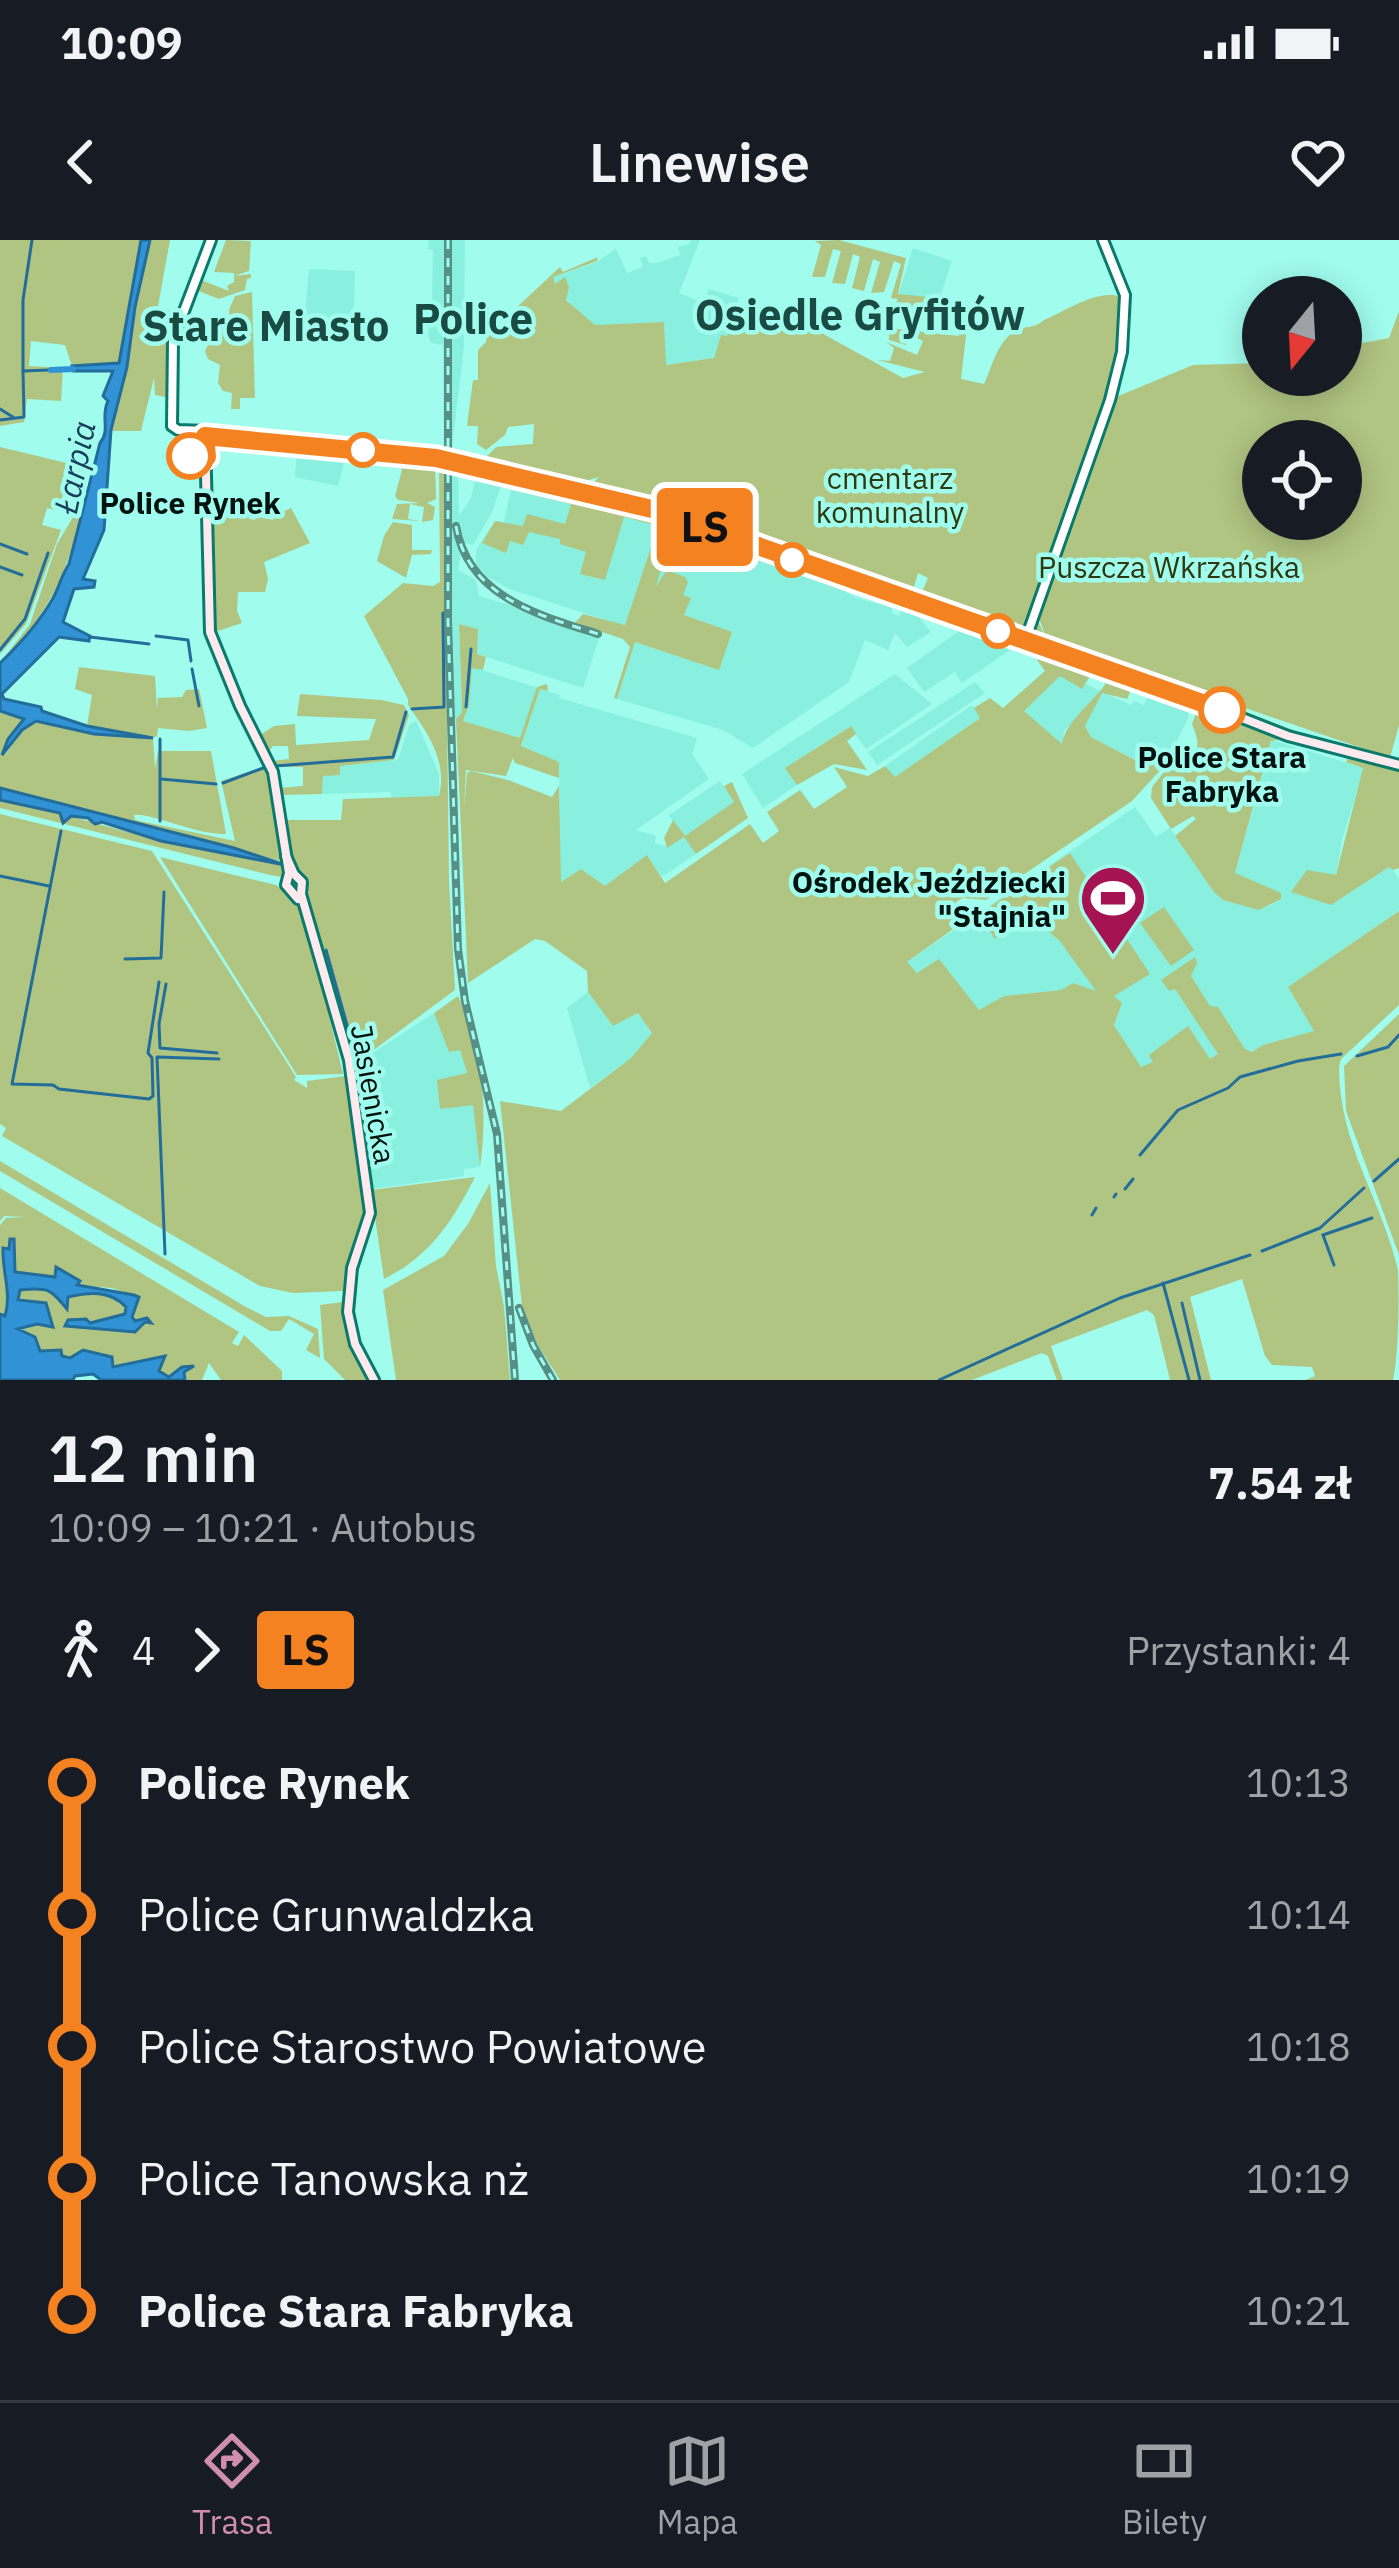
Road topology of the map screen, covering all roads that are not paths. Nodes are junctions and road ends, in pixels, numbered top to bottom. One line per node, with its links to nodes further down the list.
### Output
1 (211, 240): 3 (street)
2 (1103, 240): 4 (street)
3 (207, 434): 4 (main road); 6 (main road, Jasienicka)
4 (1025, 641): 5 (main road)
5 (1399, 765)
6 (374, 1380)

